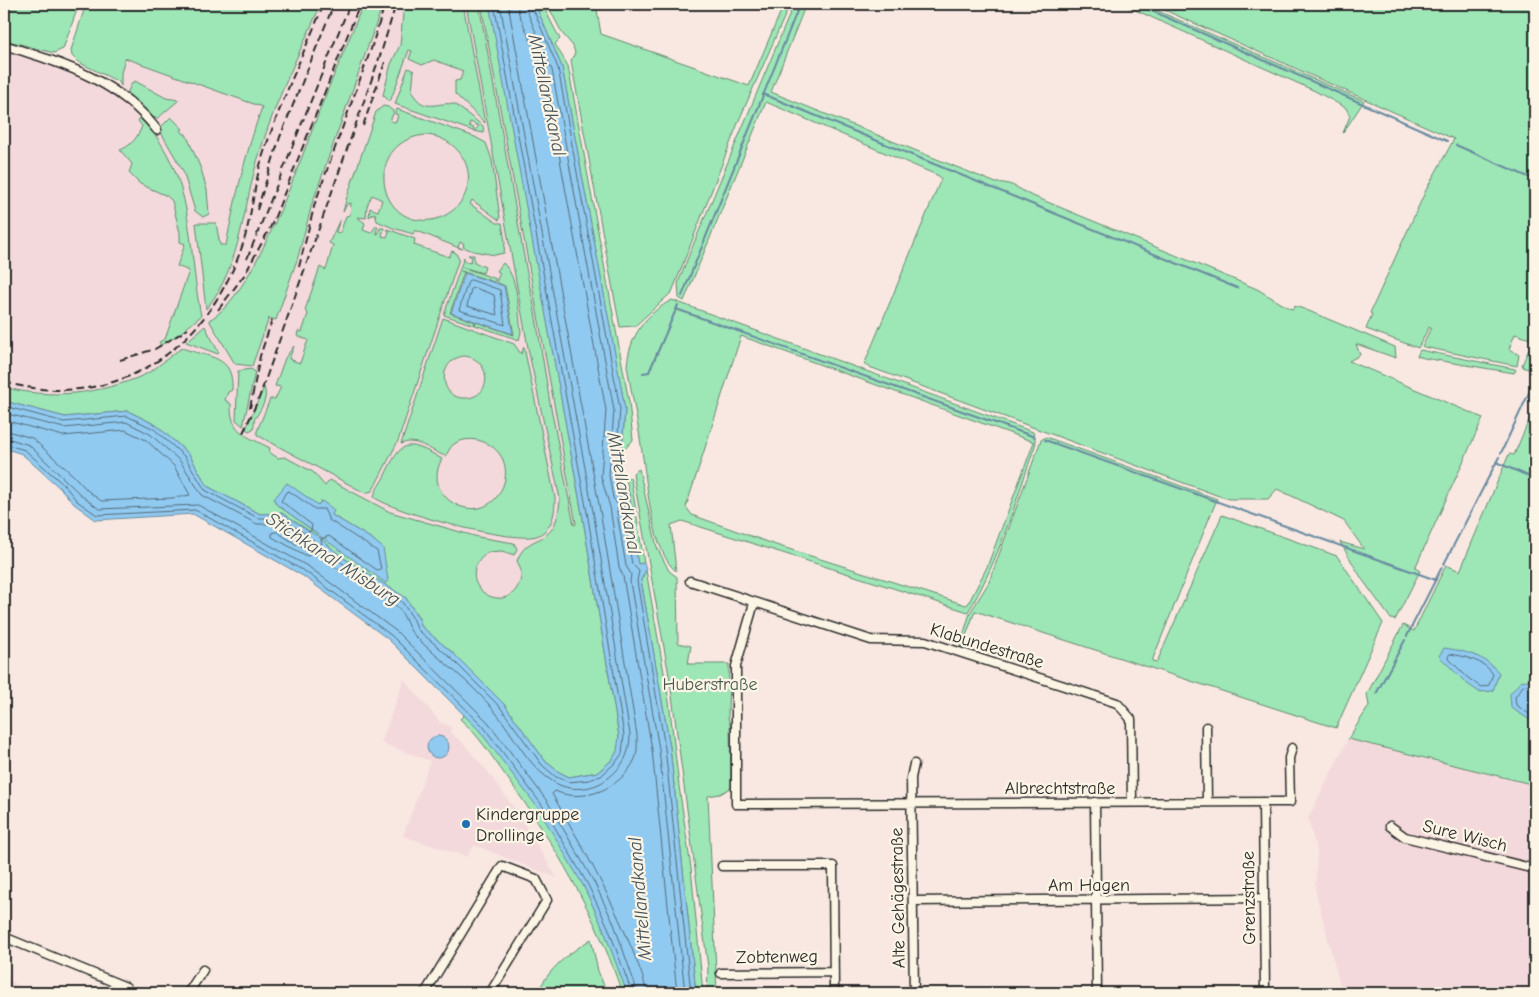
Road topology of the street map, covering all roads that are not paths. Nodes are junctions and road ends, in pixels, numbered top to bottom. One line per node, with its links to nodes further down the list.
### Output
1 (4, 45): 2 (street)
2 (157, 130)
3 (690, 581): 4 (street, Klabundestraße)
4 (754, 603): 9 (street, Klabundestraße); 12 (street, Albrechtstraße)
5 (1206, 727): 10 (street)
6 (1292, 748): 11 (street, Albrechtstraße)
7 (914, 764): 12 (street)
8 (1095, 802): 9 (street, Albrechtstraße); 12 (street, Albrechtstraße); 17 (street)
9 (1132, 802): 10 (street, Albrechtstraße)
10 (1207, 802): 11 (street, Albrechtstraße)
11 (1263, 802): 16 (street, Grenzstraße)
12 (912, 803): 18 (street, Alte Gehägestraße)
13 (1390, 826): 15 (street, Sure Wisch)
14 (722, 866): 21 (street)
15 (1535, 869)
16 (1264, 898): 17 (street, Am Hagen); 30 (street, Grenzstraße)
17 (1096, 899): 18 (street, Am Hagen); 29 (street)
18 (913, 901): 28 (street, Alte Gehägestraße)
19 (4, 937): 23 (street)
20 (203, 970): 24 (street)
21 (834, 972): 22 (street, Zobtenweg); 27 (street)
22 (721, 973)
23 (126, 988)
24 (188, 993)
25 (425, 993): 26 (street)
26 (490, 993)
27 (834, 993)
28 (914, 993)
29 (1097, 993)
30 (1265, 993)

